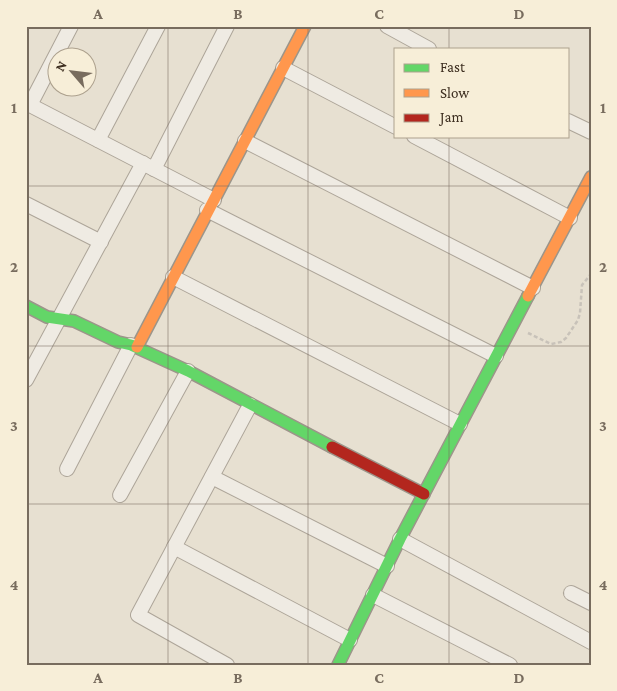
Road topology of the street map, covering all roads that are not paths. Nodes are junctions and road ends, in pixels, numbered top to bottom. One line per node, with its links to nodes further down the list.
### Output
1 (71, 26): 8 (street)
2 (158, 26): 13 (street)
3 (227, 26): 15 (street)
4 (305, 26): 7 (street)
5 (386, 26): 6 (street)
6 (427, 48)
7 (283, 68): 10 (street); 14 (street)
8 (28, 104): 13 (street)
9 (570, 122): 11 (street)
10 (394, 126)
11 (591, 132)
12 (418, 138): 19 (street)
13 (98, 140): 15 (street)
14 (245, 141): 18 (street); 22 (street)
15 (148, 166): 18 (street); 20 (street)
16 (591, 178): 19 (street)
17 (26, 204): 20 (street)
18 (211, 205): 21 (street); 26 (street)
19 (570, 218): 22 (street)
20 (101, 242): 24 (street)
21 (173, 278): 25 (street); 30 (street)
22 (533, 288): 26 (street)
23 (26, 306): 24 (street)
24 (59, 319): 25 (street); 28 (street)
25 (134, 346): 27 (street); 31 (street)
26 (496, 356): 30 (street)
27 (188, 371): 29 (street); 34 (street)
28 (26, 380)
29 (250, 405): 32 (street); 33 (street)
30 (460, 424): 33 (street)
31 (68, 469)
32 (212, 476): 36 (street); 37 (street)
33 (424, 494): 35 (street)
34 (120, 495)
35 (400, 539): 37 (street); 42 (street)
36 (174, 547): 41 (street); 44 (street)
37 (387, 566): 39 (street)
38 (571, 593): 40 (street)
39 (373, 595): 41 (street); 45 (street)
40 (591, 603)
41 (350, 640): 43 (street)
42 (591, 642)
43 (341, 664)
44 (227, 665)
45 (510, 665)

